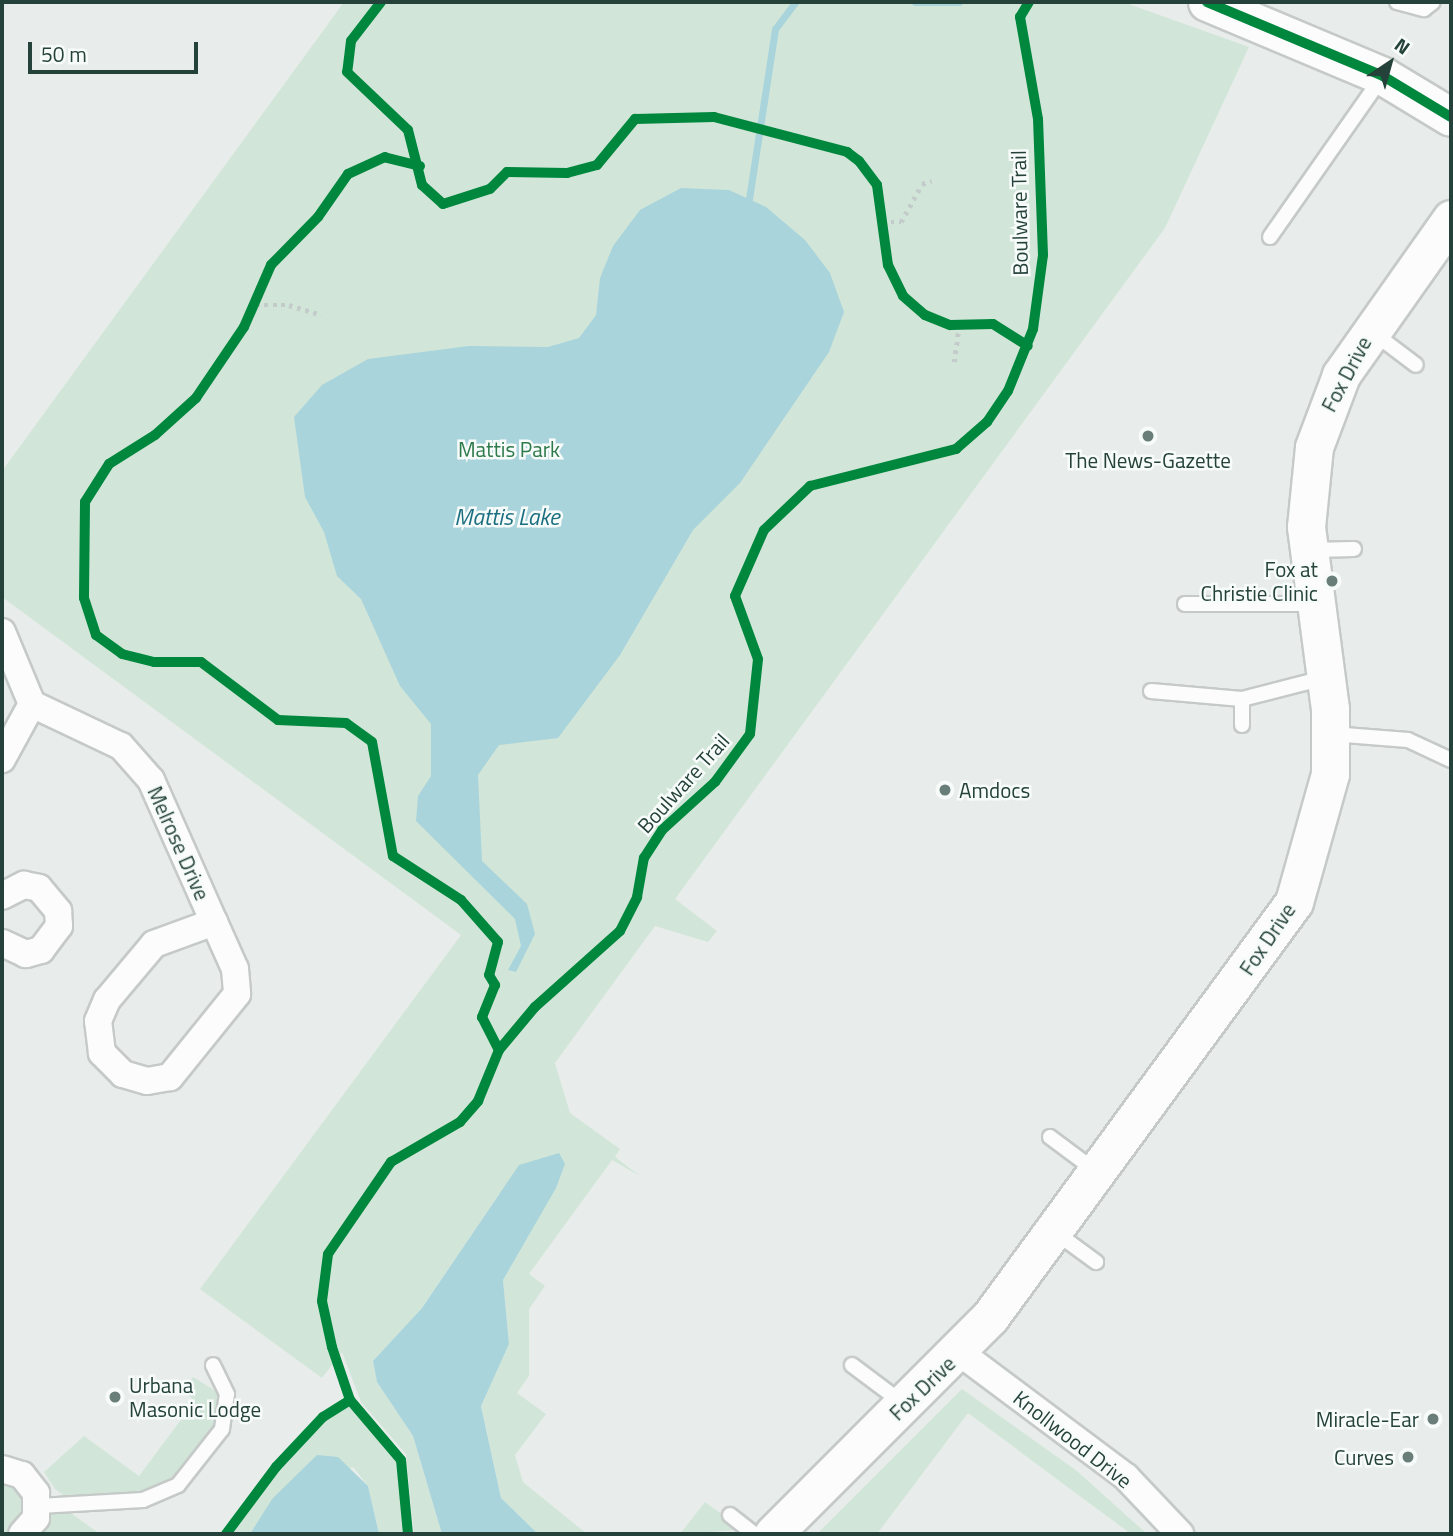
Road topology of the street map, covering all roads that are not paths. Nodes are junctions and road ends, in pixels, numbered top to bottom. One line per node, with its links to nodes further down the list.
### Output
1 (1207, 2): 4 (street)
2 (1397, 2): 3 (lane)
3 (1433, 2)
4 (1383, 76): 5 (street); 7 (lane)
5 (1451, 117)
6 (1451, 219): 8 (street, Fox Drive)
7 (1270, 237)
8 (1370, 330): 9 (lane); 11 (street, Fox Drive)
9 (1416, 365)
10 (1354, 549): 11 (lane)
11 (1309, 550): 13 (street, Fox Drive)
12 (1185, 604): 13 (lane)
13 (1316, 604): 15 (street, Fox Drive)
14 (2, 632): 18 (street)
15 (1326, 678): 17 (lane); 20 (street, Fox Drive)
16 (1151, 691): 17 (lane)
17 (1242, 699): 19 (lane)
18 (32, 704): 21 (street); 24 (street, Melrose Drive)
19 (1242, 725)
20 (1331, 734): 22 (lane); 27 (street, Fox Drive)
21 (2, 759)
22 (1451, 760)
23 (4, 885): 25 (street)
24 (214, 922): 24 (street, Melrose Drive)
25 (2, 943)
26 (1050, 1137): 27 (lane)
27 (1098, 1173): 28 (street, Fox Drive)
28 (1054, 1231): 29 (lane); 30 (street, Fox Drive)
29 (1096, 1262)
30 (959, 1352): 33 (street, Fox Drive); 40 (street, Knollwood Drive)
31 (213, 1365): 35 (lane)
32 (852, 1365): 33 (lane)
33 (905, 1404): 39 (street, Fox Drive)
34 (2, 1469): 35 (street)
35 (38, 1506): 37 (street)
36 (730, 1515): 38 (lane)
37 (22, 1534)
38 (754, 1534)
39 (773, 1534)
40 (1180, 1534)

